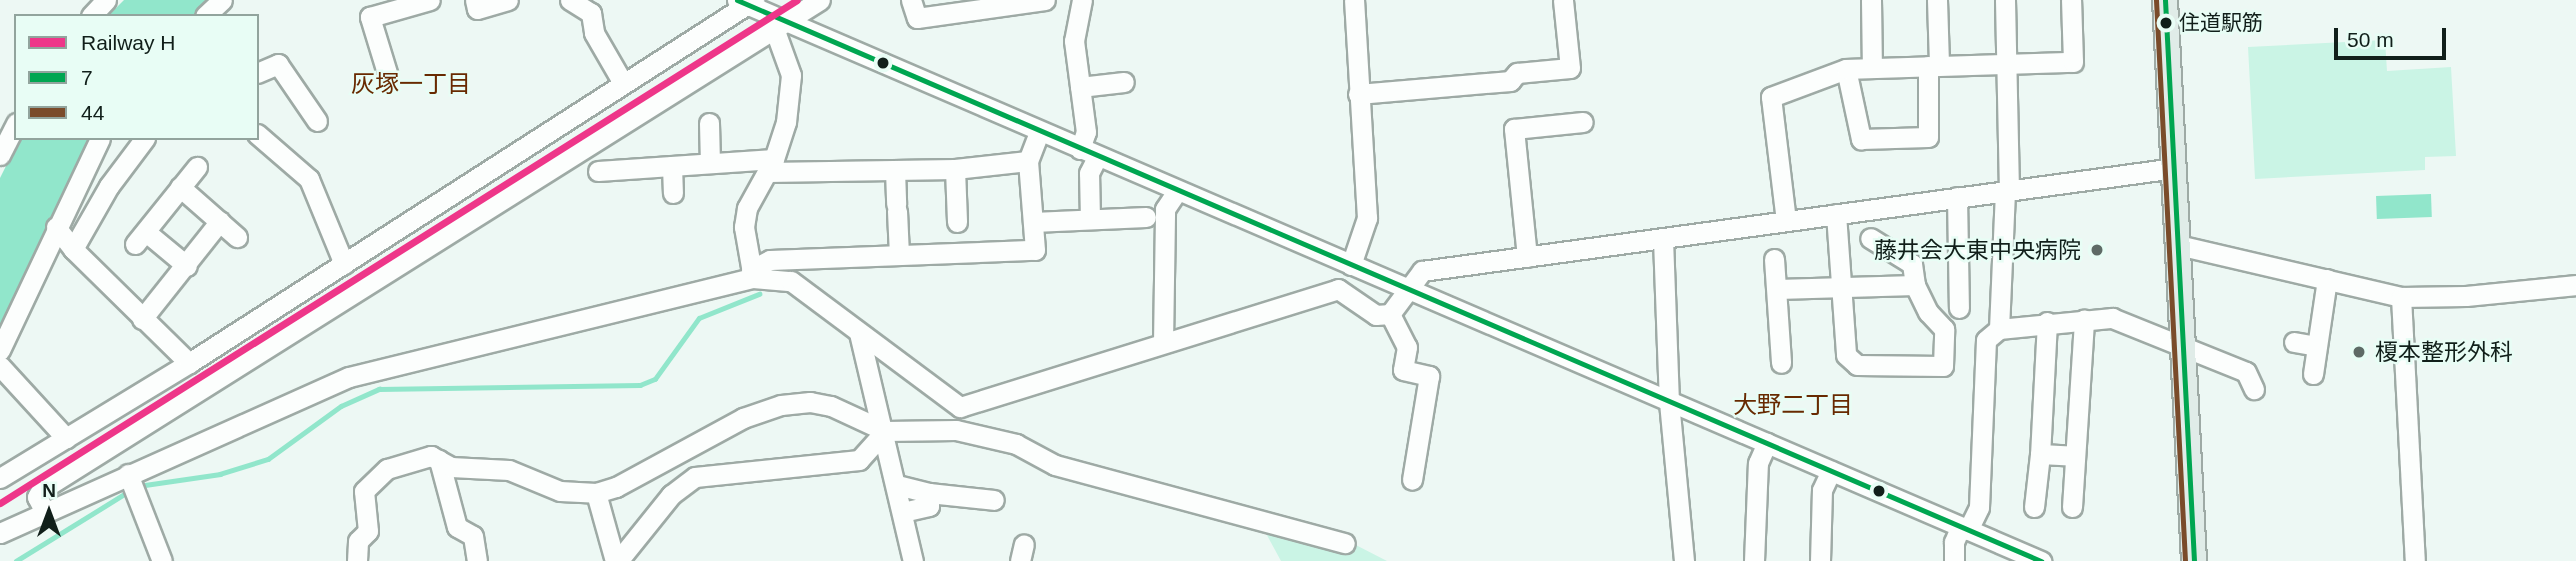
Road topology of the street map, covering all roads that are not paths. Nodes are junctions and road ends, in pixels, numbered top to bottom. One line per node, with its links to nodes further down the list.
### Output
1 (106, 0): 19 (street)
2 (430, 0): 18 (street)
3 (475, 0): 4 (street)
4 (508, 0)
5 (570, 0): 28 (street)
6 (820, 0): 20 (street)
7 (911, 0): 8 (street)
8 (1045, 0)
9 (1082, 0): 29 (street)
10 (1353, 0): 30 (street)
11 (1563, 0): 30 (street)
12 (1871, 0): 23 (street)
13 (1937, 0): 22 (street)
14 (2005, 0): 21 (street)
15 (2071, 0): 21 (street)
16 (2165, 0): 46 (main road)
17 (747, 1): 20 (street); 28 (street)
18 (374, 8): 26 (street)
19 (93, 14)
20 (778, 25): 35 (street); 43 (street); 118 (street)
21 (2006, 63): 22 (street); 51 (street)
22 (1933, 65): 23 (street); 24 (street)
23 (1872, 68): 24 (street)
24 (1846, 69): 59 (street)
25 (259, 72): 31 (street)
26 (388, 76)
27 (1124, 82): 29 (street)
28 (622, 83): 71 (street)
29 (1080, 87): 39 (street)
30 (1358, 94): 73 (street)
31 (317, 121)
32 (1583, 122): 69 (street)
33 (709, 123): 42 (street)
34 (14, 127): 40 (street)
35 (1039, 133): 39 (street); 41 (street)
36 (259, 136): 71 (street)
37 (99, 140): 62 (street)
38 (144, 140): 67 (street)
39 (1088, 153): 52 (street); 57 (street)
40 (0, 155)
41 (1028, 161): 47 (street); 61 (street)
42 (710, 163): 43 (street); 44 (street)
43 (771, 165): 48 (street); 74 (street)
44 (672, 166): 49 (street); 53 (street)
45 (197, 167): 50 (street)
46 (2175, 168): 51 (street); 66 (main road)
47 (955, 169): 48 (street); 60 (street)
48 (895, 170): 68 (street)
49 (598, 171)
50 (180, 187): 58 (street); 72 (street)
51 (2007, 190): 54 (street); 87 (street)
52 (1177, 191): 73 (street); 90 (street)
53 (673, 193)
54 (1957, 197): 55 (street); 82 (street)
55 (1836, 214): 59 (street); 78 (street)
56 (1146, 217): 57 (street)
57 (1090, 219): 61 (street)
58 (220, 221): 63 (street); 72 (street)
59 (1786, 221): 65 (street)
60 (957, 222)
61 (1033, 222): 68 (street)
62 (56, 227): 67 (street); 93 (street)
63 (237, 237)
64 (1870, 238): 76 (street)
65 (1663, 239): 69 (street); 99 (street)
66 (2178, 245): 75 (street); 91 (main road)
67 (72, 249): 84 (street)
68 (899, 255): 74 (street)
69 (1527, 257): 80 (street)
70 (1774, 259): 79 (street)
71 (344, 264): 94 (street)
72 (187, 265): 84 (street)
73 (1352, 265): 80 (street)
74 (752, 274): 88 (street); 109 (street)
75 (2327, 279): 81 (street); 92 (street)
76 (1914, 285): 78 (street); 78 (street)
77 (2576, 285): 81 (street)
78 (1843, 287): 79 (street)
79 (1777, 289): 95 (street)
80 (1407, 291): 83 (street); 99 (street)
81 (2401, 297): 134 (street)
82 (1959, 308)
83 (1390, 314): 90 (street); 111 (street)
84 (142, 319): 94 (street)
85 (2084, 319): 86 (street); 91 (street); 106 (street)
86 (2047, 322): 87 (street); 105 (street)
87 (1999, 329): 120 (street)
88 (859, 333): 100 (street); 102 (street)
89 (2294, 342): 92 (street)
90 (1163, 343): 100 (street)
91 (2183, 345): 98 (street); 133 (main road)
92 (2317, 346): 97 (street)
93 (0, 349)
94 (189, 363): 103 (street)
95 (1781, 363)
96 (0, 366): 103 (street)
97 (2313, 374)
98 (2254, 389)
99 (1669, 402): 104 (street); 128 (street)
100 (960, 407): 101 (street)
101 (956, 430): 102 (street); 122 (street)
102 (885, 431): 112 (street); 113 (street); 126 (street)
103 (66, 438): 110 (street)
104 (1767, 443): 108 (street); 129 (street)
105 (2040, 454): 106 (street); 116 (street)
106 (2074, 456): 117 (street)
107 (439, 460): 113 (street); 124 (street); 125 (street)
108 (1831, 471): 120 (street); 130 (street)
109 (128, 474): 118 (street); 123 (street)
110 (0, 478)
111 (1412, 480)
112 (897, 485): 114 (street); 119 (street)
113 (596, 493): 126 (street)
114 (929, 493): 115 (street); 119 (street)
115 (994, 500)
116 (2034, 507)
117 (2072, 507)
118 (45, 512): 121 (street)
119 (903, 512): 127 (street)
120 (1964, 529): 131 (street); 132 (street)
121 (0, 533)
122 (1345, 543)
123 (163, 561)
124 (357, 561)
125 (477, 561)
126 (617, 561)
127 (913, 561)
128 (1684, 561)
129 (1754, 561)
130 (1820, 561)
131 (1954, 561)
132 (2041, 561)
133 (2194, 561)
134 (2415, 561)

